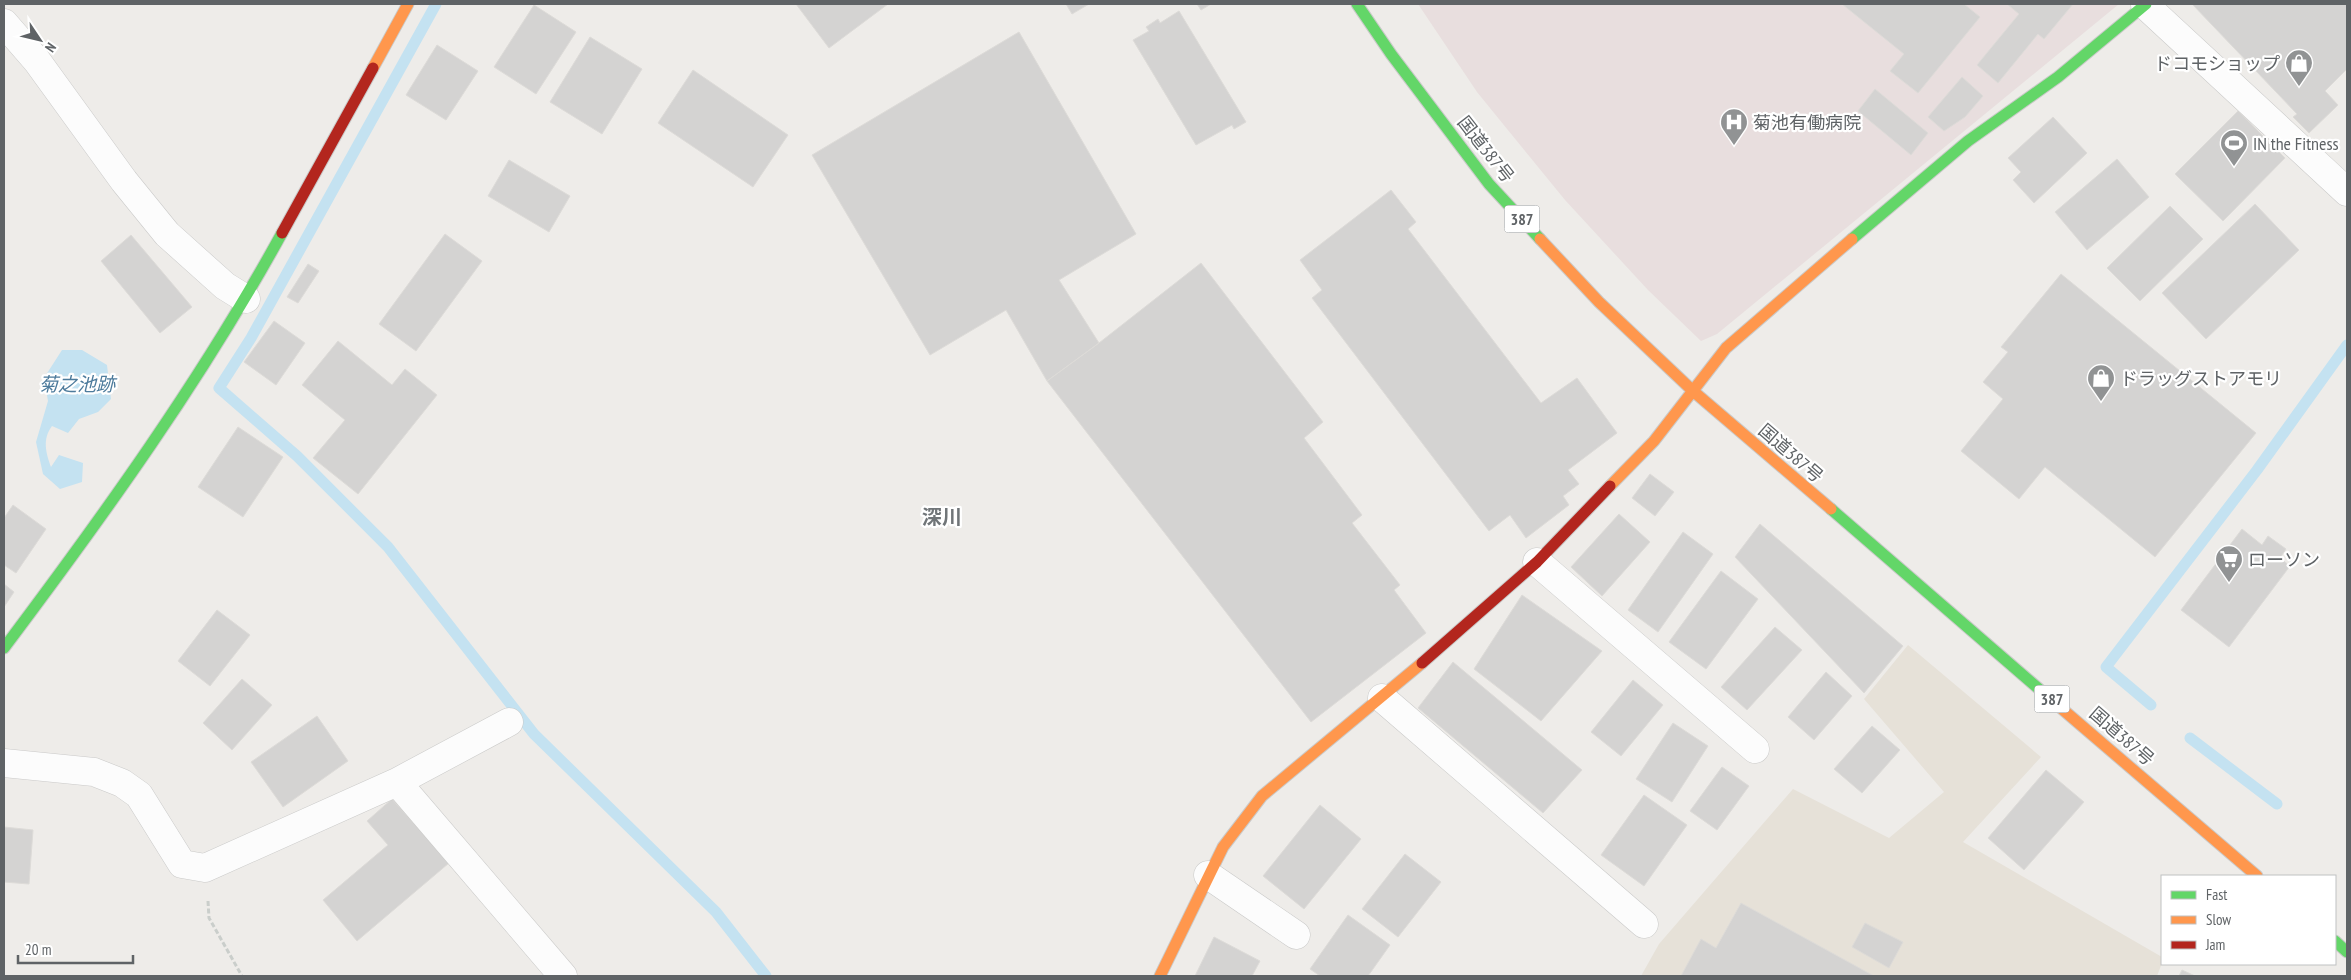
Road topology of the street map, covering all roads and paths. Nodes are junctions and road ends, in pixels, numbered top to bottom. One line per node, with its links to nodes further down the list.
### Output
1 (408, 4): 6 (main road)
2 (1357, 4): 7 (main road, 国道387号 / 387)
3 (2145, 4): 5 (street); 7 (main road)
4 (4, 23): 6 (street)
5 (2347, 192)
6 (246, 299): 9 (main road)
7 (1693, 391): 8 (main road); 17 (main road, 国道387号 / 387)
8 (1537, 562): 10 (main road); 12 (street)
9 (4, 648)
10 (1382, 698): 16 (main road); 18 (street)
11 (509, 722): 14 (street)
12 (1755, 749)
13 (4, 762): 15 (street)
14 (397, 782): 15 (street); 23 (street)
15 (205, 868): 22 (path)
16 (1208, 875): 19 (street); 24 (main road)
17 (2256, 875)
18 (1644, 924)
19 (1296, 935)
20 (2336, 942): 21 (main road)
21 (2347, 952)
22 (242, 976)
23 (562, 976)
24 (1160, 976)

